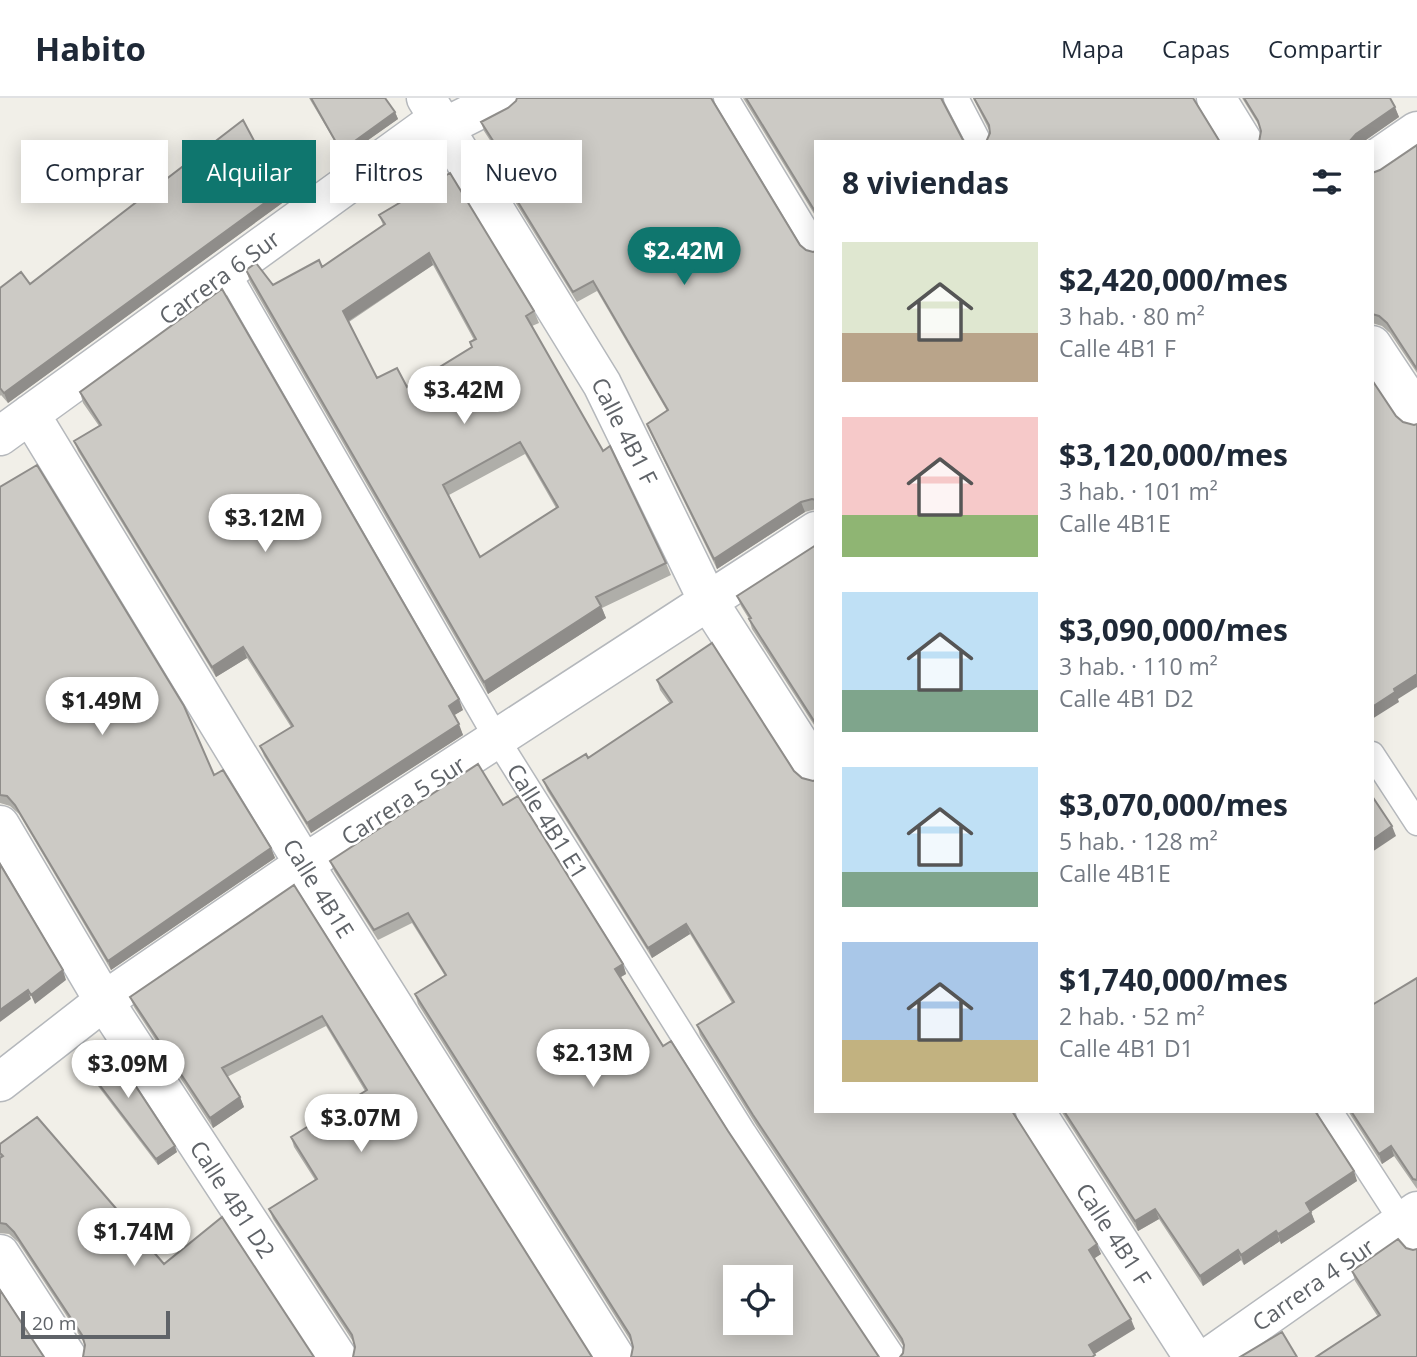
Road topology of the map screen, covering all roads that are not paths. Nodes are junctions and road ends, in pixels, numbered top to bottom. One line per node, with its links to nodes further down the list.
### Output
1 (502, 98): 5 (street, Carrera 6 Sur)
2 (726, 98): 10 (lane)
3 (956, 98): 7 (lane)
4 (1216, 98): 8 (street)
5 (436, 114): 11 (street, Carrera 6 Sur); 16 (street, Calle 4B1 F)
6 (1417, 131): 9 (street)
7 (978, 140)
8 (1241, 140)
9 (1374, 161)
10 (814, 244)
11 (227, 271): 14 (street, Carrera 6 Sur); 17 (lane, Calle 4B1 E1)
12 (1374, 348): 13 (street)
13 (1417, 413)
14 (15, 425): 22 (street, Calle 4B1E)
15 (814, 532): 16 (street, Carrera 5 Sur)
16 (708, 601): 17 (street, Carrera 5 Sur); 19 (street, Calle 4B1 F)
17 (496, 739): 22 (street, Carrera 5 Sur); 32 (lane, Calle 4B1 E1)
18 (1374, 757): 20 (lane)
19 (814, 766)
20 (1417, 823)
21 (0, 825): 23 (street, Calle 4B1 D2)
22 (304, 864): 23 (street, Carrera 5 Sur); 31 (street, Calle 4B1E)
23 (104, 1001): 24 (street, Carrera 5 Sur); 30 (street, Calle 4B1 D2)
24 (0, 1082)
25 (1036, 1113): 33 (street, Calle 4B1 F)
26 (1331, 1113): 27 (lane)
27 (1412, 1226): 34 (street, Carrera 4 Sur)
28 (0, 1254): 29 (street)
29 (67, 1357)
30 (337, 1357)
31 (615, 1357)
32 (893, 1357)
33 (1193, 1357)
34 (1209, 1357)

